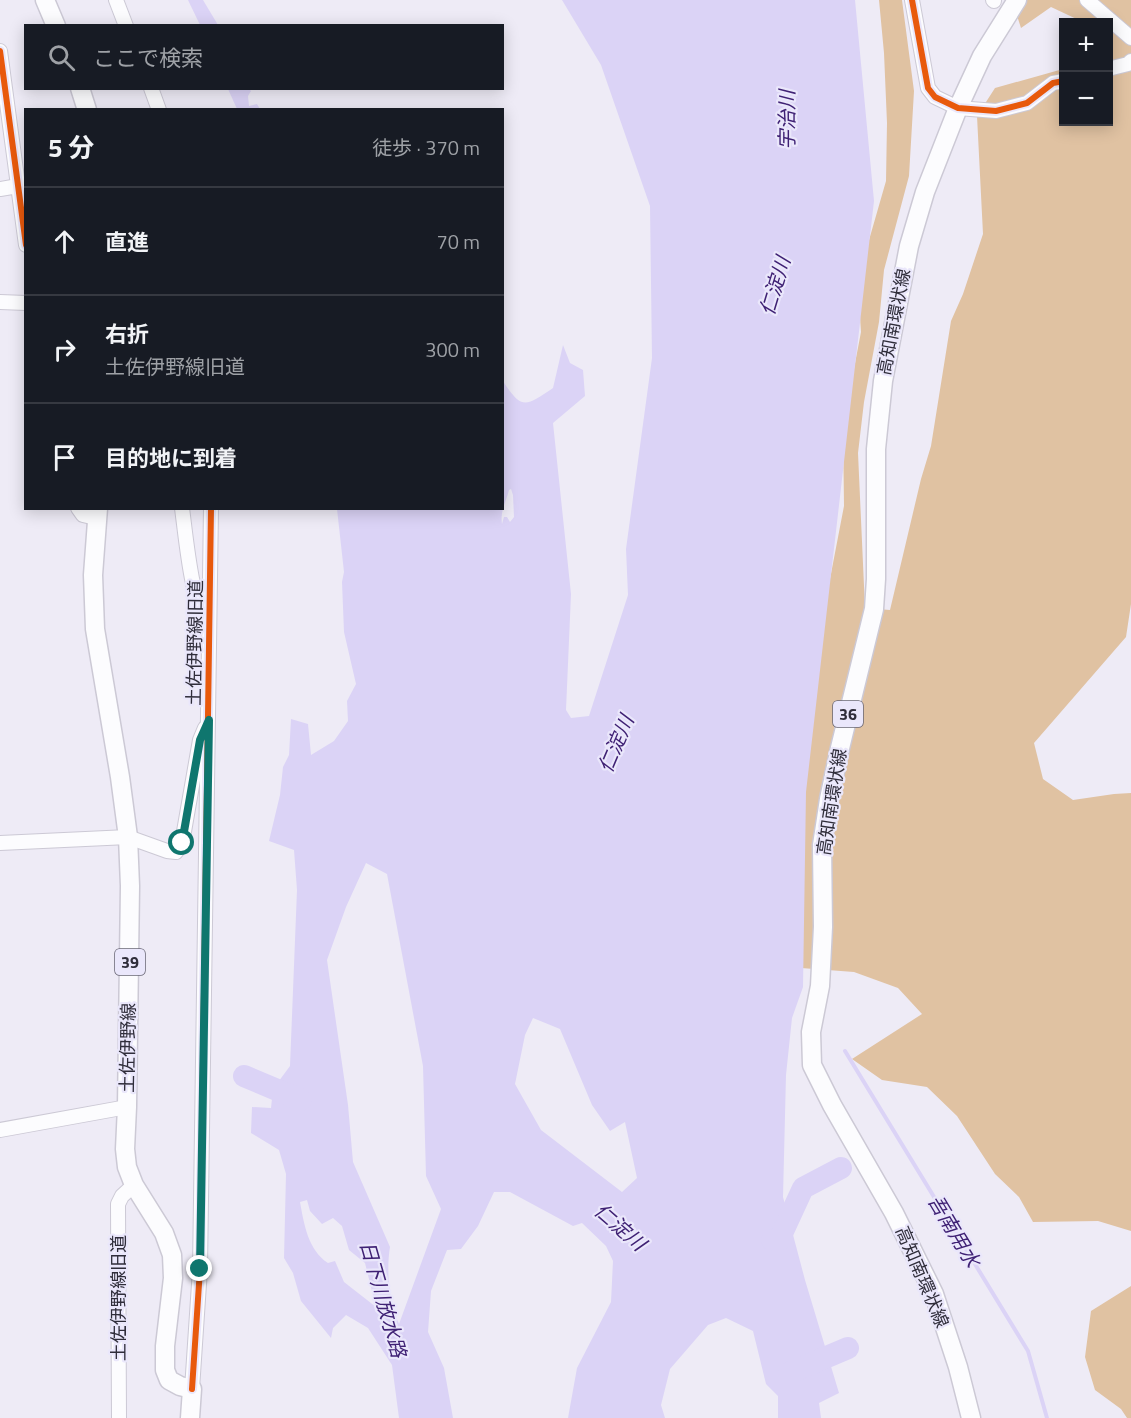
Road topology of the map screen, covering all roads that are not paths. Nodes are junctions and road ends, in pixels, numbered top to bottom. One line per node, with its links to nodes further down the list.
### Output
1 (45, 0): 6 (main road)
2 (116, 0): 7 (street)
3 (912, 0): 17 (street)
4 (1017, 0): 17 (main road, 高知南環状線 / 36)
5 (1087, 0): 8 (street)
6 (55, 24)
7 (125, 24)
8 (1131, 38)
9 (0, 51): 18 (street)
10 (1131, 61): 11 (street)
11 (1113, 68)
12 (1059, 82): 17 (street)
13 (81, 90): 15 (main road)
14 (152, 90): 16 (street)
15 (86, 108)
16 (158, 108)
17 (958, 108): 37 (main road, 高知南環状線 / 36)
18 (18, 186): 19 (street); 20 (street)
19 (0, 189)
20 (24, 230)
21 (0, 302): 22 (street)
22 (24, 303)
23 (79, 510): 26 (street)
24 (182, 510): 27 (street)
25 (211, 510): 27 (street, 土佐伊野線旧道)
26 (97, 513): 29 (main road, 土佐伊野線 / 39)
27 (209, 633): 28 (street, 土佐伊野線旧道)
28 (209, 720): 29 (street); 34 (street, 土佐伊野線旧道)
29 (128, 837): 30 (street); 31 (main road, 土佐伊野線 / 39)
30 (0, 843)
31 (127, 1107): 32 (street); 33 (main road, 土佐伊野線 / 39)
32 (0, 1130)
33 (134, 1185): 34 (main road, 土佐伊野線 / 39); 35 (street, 土佐伊野線旧道)
34 (192, 1389): 36 (main road)
35 (119, 1418)
36 (190, 1418)
37 (971, 1418)

